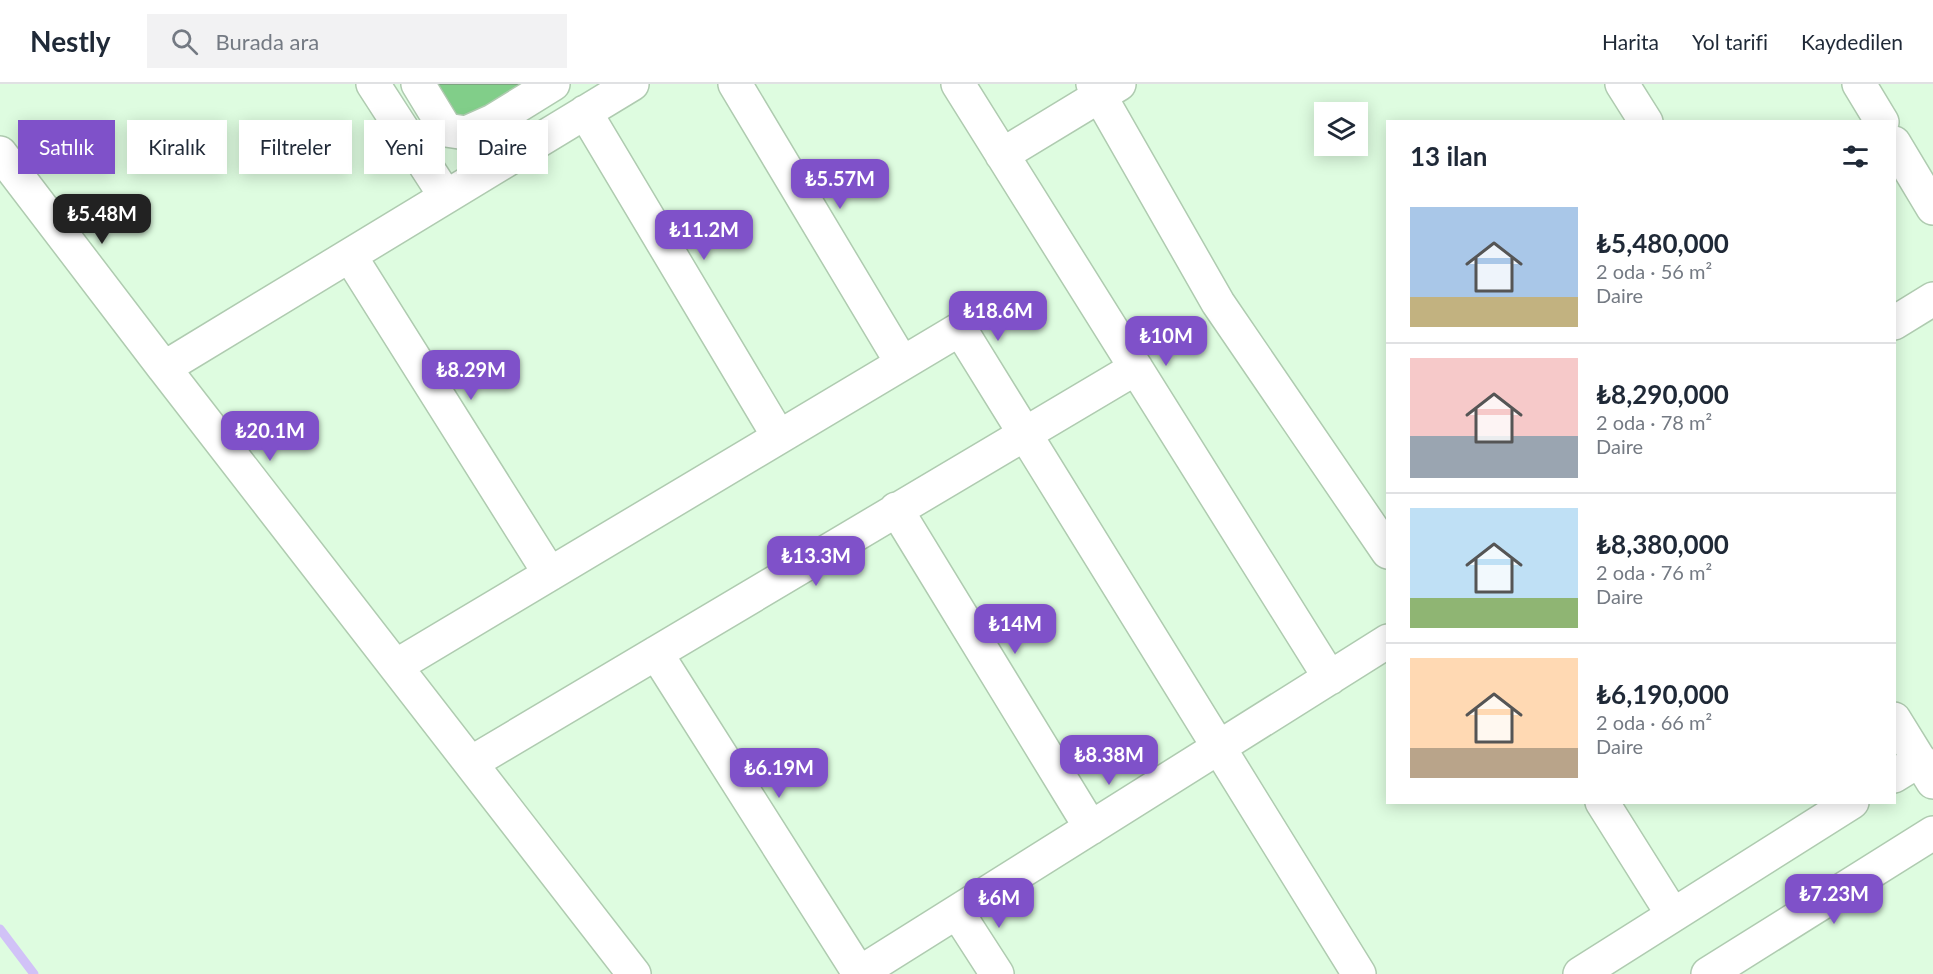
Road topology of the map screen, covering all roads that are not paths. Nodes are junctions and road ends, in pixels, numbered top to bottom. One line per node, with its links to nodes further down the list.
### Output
1 (373, 84): 16 (street)
2 (418, 84): 3 (street)
3 (553, 84)
4 (632, 84): 10 (street)
5 (735, 84): 21 (street)
6 (958, 84): 15 (street)
7 (1622, 84): 11 (street)
8 (1859, 84): 12 (street)
9 (1104, 88): 15 (street); 27 (street)
10 (585, 112): 16 (street); 25 (street)
11 (1645, 120)
12 (1881, 120)
13 (1896, 146): 17 (street)
14 (0, 153): 22 (street)
15 (1002, 154): 23 (street)
16 (446, 197): 18 (street)
17 (1933, 208)
18 (350, 256): 22 (street); 28 (street)
19 (1933, 299): 20 (street)
20 (1896, 322)
21 (902, 363): 24 (street); 25 (street)
22 (164, 368): 31 (street)
23 (1136, 368): 24 (street); 32 (street)
24 (1024, 433): 26 (street); 34 (street)
25 (780, 437): 28 (street)
26 (896, 509): 30 (street); 39 (street)
27 (1386, 549)
28 (550, 574): 31 (street)
29 (1386, 642): 32 (street)
30 (656, 653): 35 (street); 45 (street)
31 (396, 666): 35 (street)
32 (1330, 678): 34 (street)
33 (1896, 724): 36 (street)
34 (1220, 747): 39 (street); 47 (street)
35 (471, 764): 44 (street)
36 (1916, 773)
37 (1603, 804): 42 (street)
38 (1849, 804): 42 (street)
39 (1091, 828): 41 (street)
40 (1933, 833): 43 (street)
41 (957, 912): 45 (street); 46 (street)
42 (1673, 915): 48 (street)
43 (1711, 973)
44 (634, 974)
45 (858, 974)
46 (997, 974)
47 (1359, 974)
48 (1580, 974)

